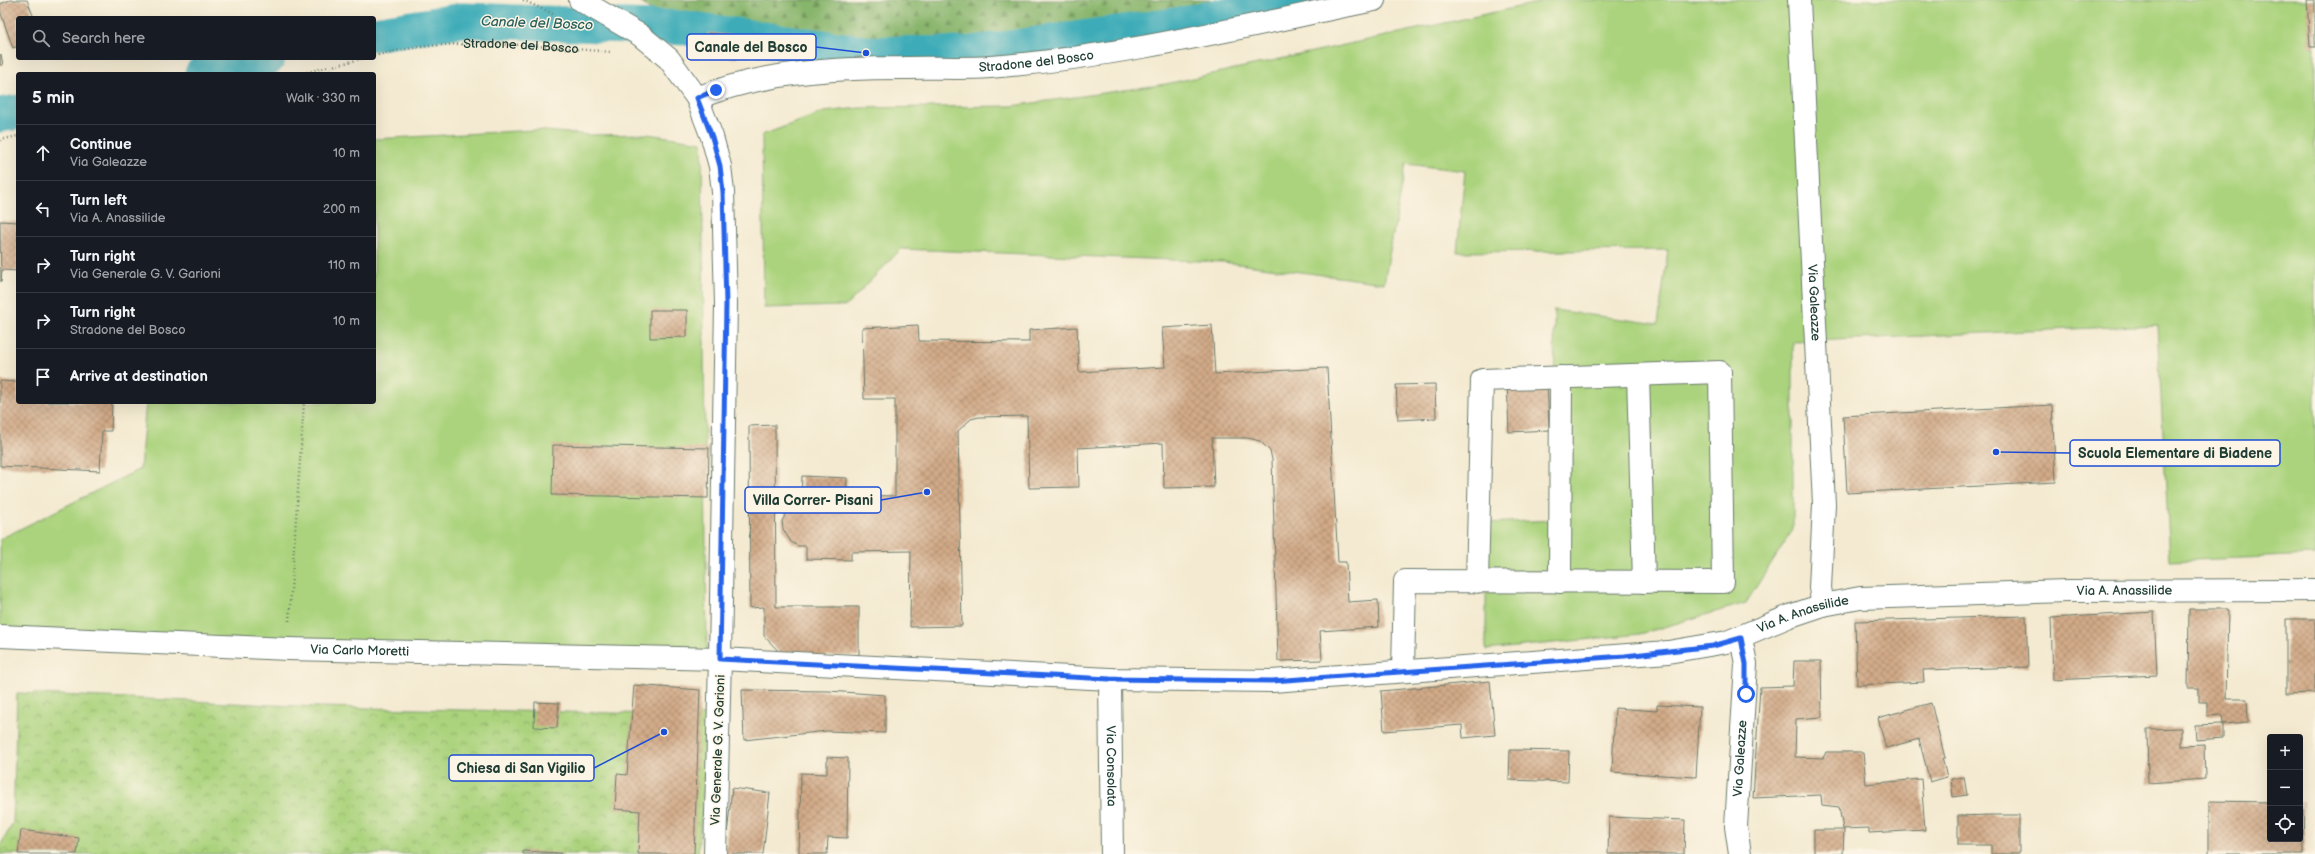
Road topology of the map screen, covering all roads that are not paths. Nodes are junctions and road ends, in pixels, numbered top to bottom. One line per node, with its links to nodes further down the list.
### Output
1 (582, 0): 4 (street, Via Generale G. V. Garioni)
2 (1374, 0): 4 (street, Stradone del Bosco)
3 (1799, 0): 11 (street, Via Galeazze)
4 (697, 98): 14 (street, Via Generale G. V. Garioni)
5 (1638, 375): 6 (street); 9 (street); 9 (street)
6 (1561, 377): 7 (street); 8 (street)
7 (1477, 582): 8 (street); 15 (street)
8 (1560, 582): 9 (street)
9 (1644, 582)
10 (2315, 590): 11 (street, Via A. Anassilide)
11 (1823, 605): 13 (street, Via A. Anassilide)
12 (0, 636): 14 (street, Via Carlo Moretti)
13 (1741, 638): 15 (street, Via A. Anassilide); 19 (street, Via Galeazze)
14 (720, 659): 16 (street, Via A. Anassilide); 17 (street, Via Generale G. V. Garioni)
15 (1403, 671): 16 (street, Via A. Anassilide)
16 (1110, 679): 18 (street, Via Consolata)
17 (715, 854)
18 (1112, 854)
19 (1740, 854)

